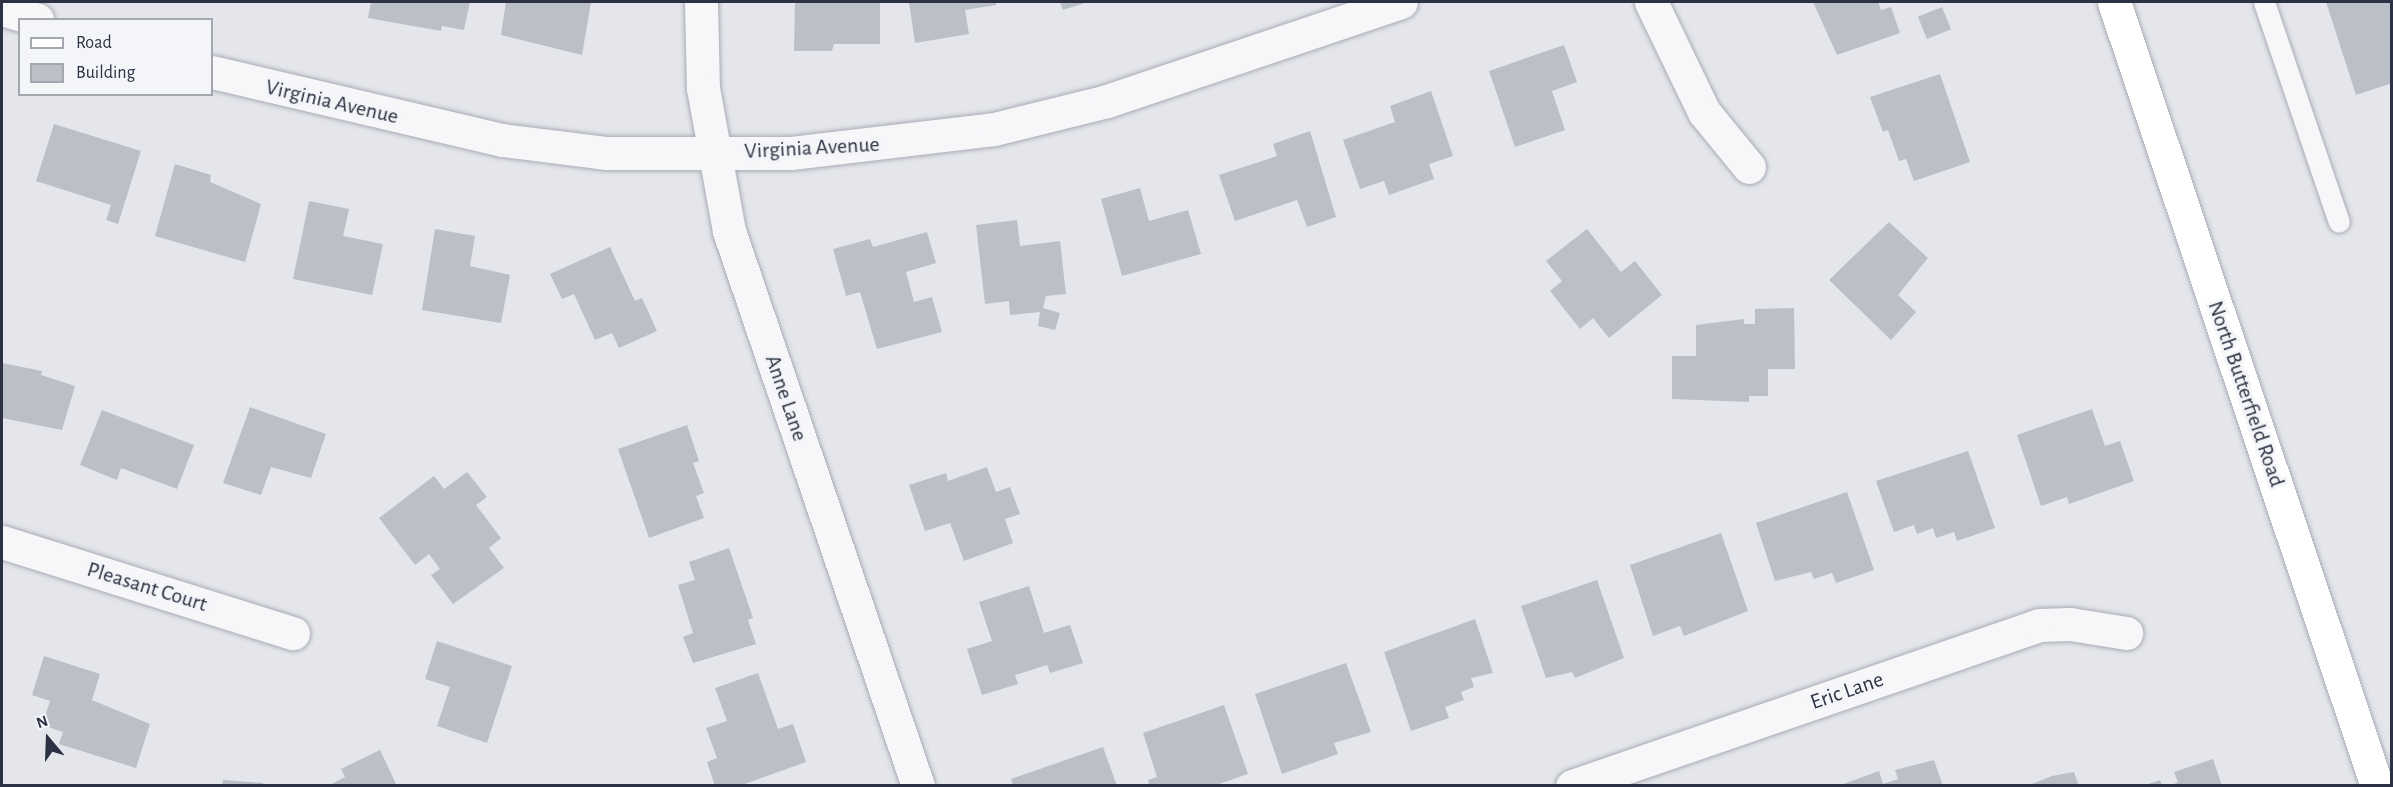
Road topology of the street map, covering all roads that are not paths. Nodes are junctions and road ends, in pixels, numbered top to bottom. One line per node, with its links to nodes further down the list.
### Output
1 (701, 2): 9 (street, Anne Lane)
2 (1401, 2): 9 (street, Virginia Avenue)
3 (1651, 2): 10 (street)
4 (2114, 2): 17 (main road, North Butterfield Road)
5 (2264, 2): 11 (lane)
6 (2, 9): 7 (street)
7 (31, 18)
8 (213, 72): 9 (street, Virginia Avenue)
9 (712, 153): 15 (street, Anne Lane)
10 (1749, 167)
11 (2339, 222)
12 (2, 542): 13 (street, Pleasant Court)
13 (293, 633)
14 (2126, 633): 16 (street, Eric Lane)
15 (918, 786)
16 (1572, 786)
17 (2377, 786)

